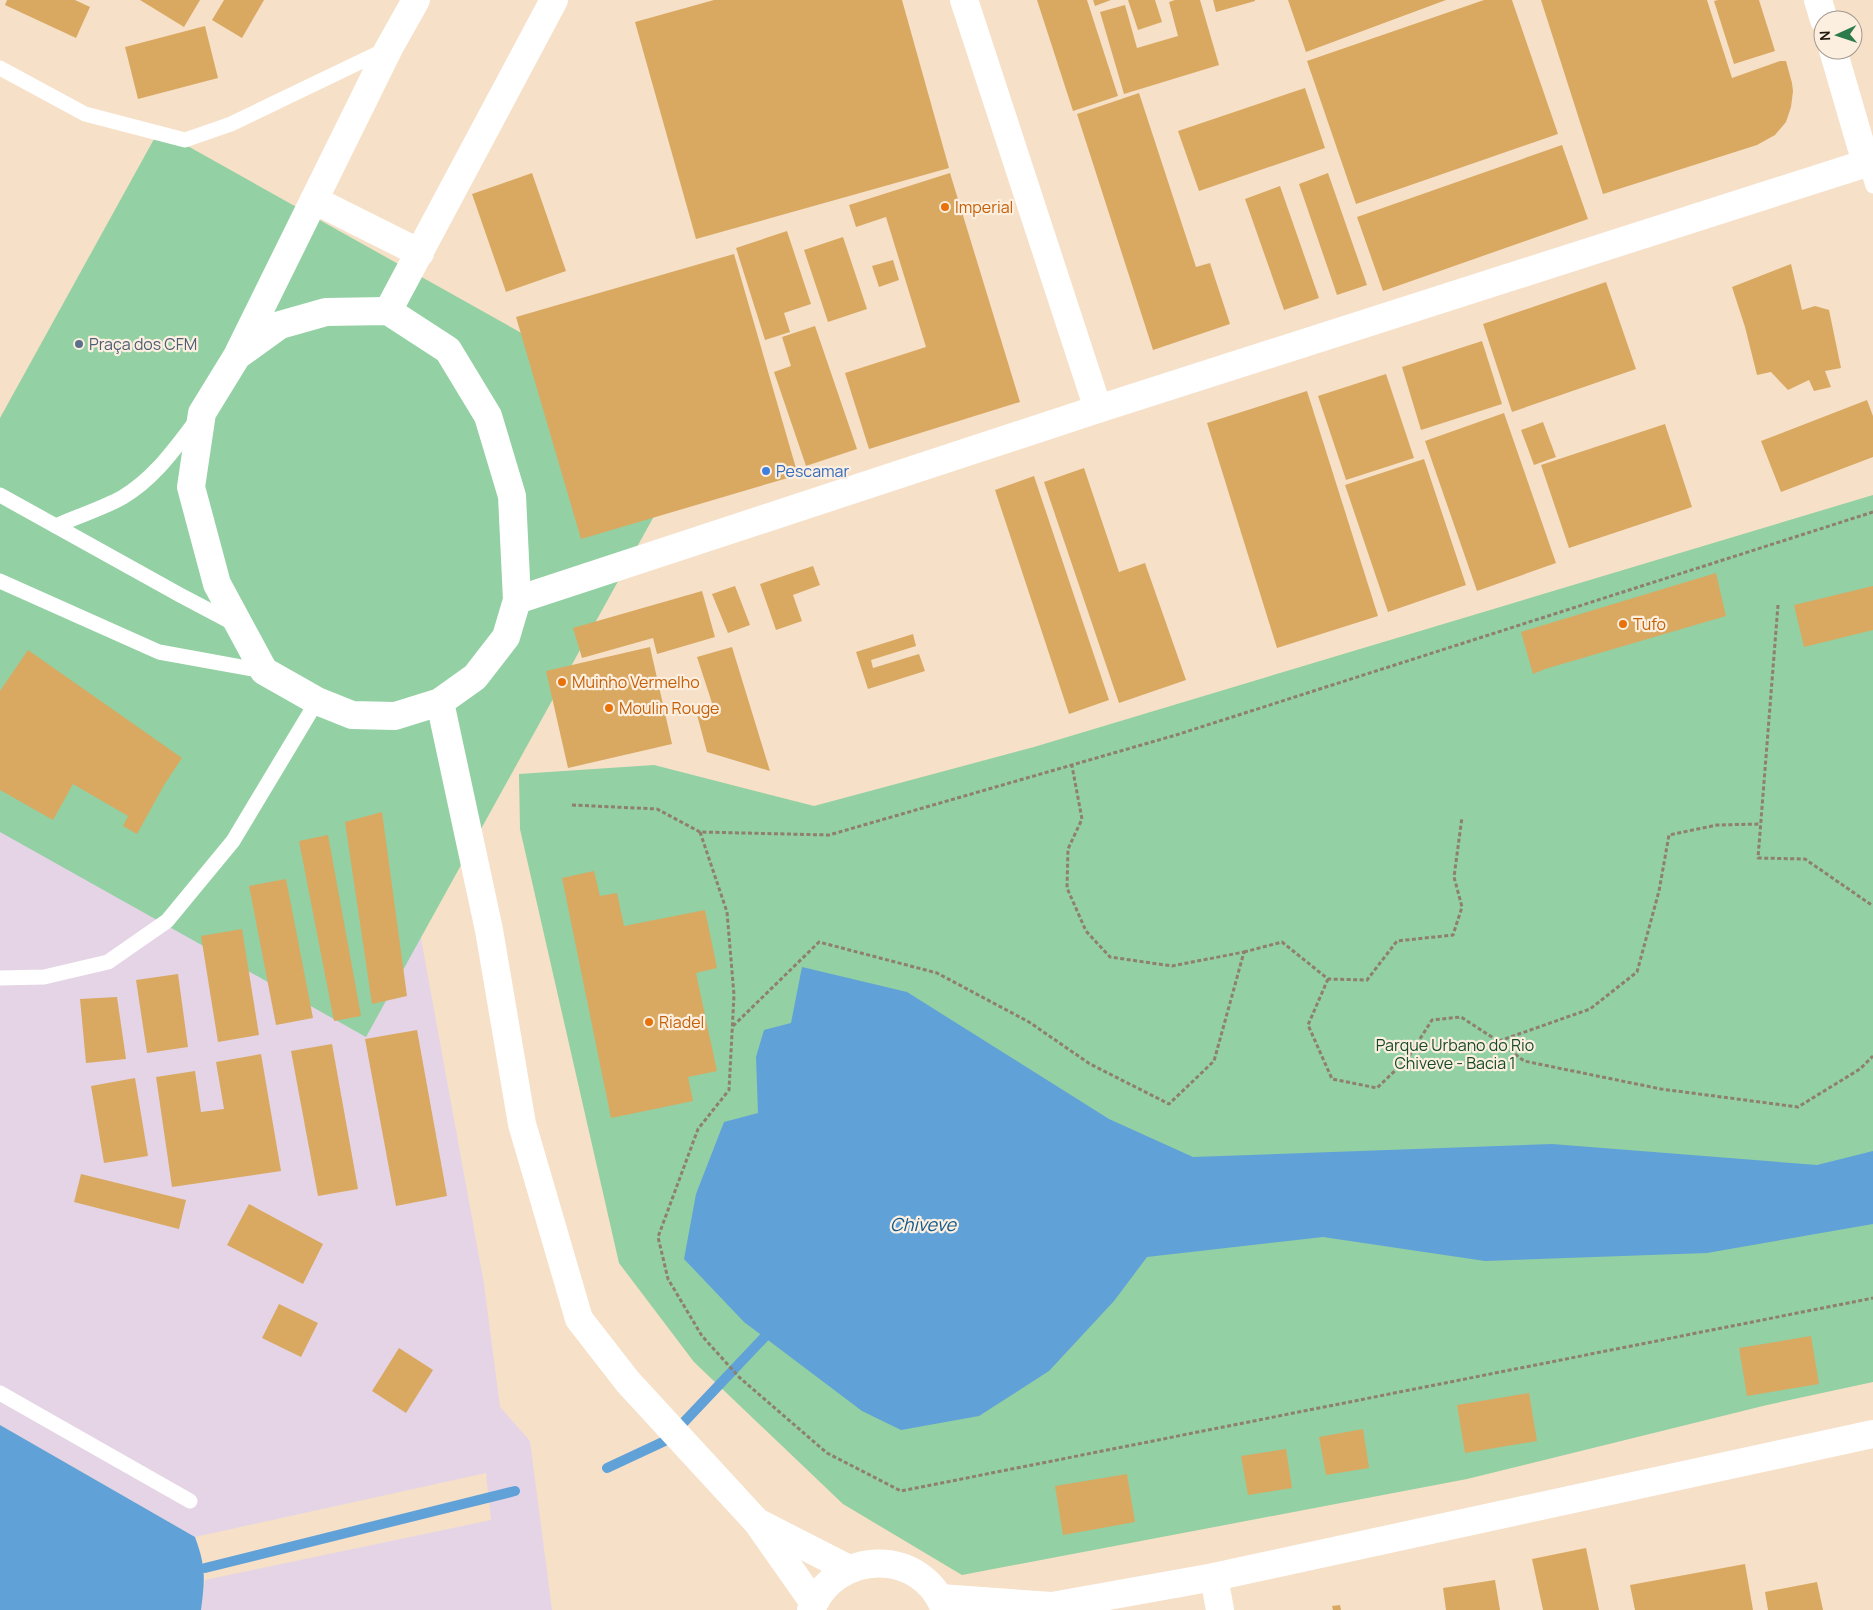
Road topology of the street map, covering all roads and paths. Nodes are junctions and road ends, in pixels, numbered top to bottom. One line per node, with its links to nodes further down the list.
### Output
1 (416, 0): 4 (street)
2 (554, 0): 9 (street)
3 (964, 0): 12 (street)
4 (389, 48): 6 (lane); 8 (street)
5 (1836, 60): 7 (street)
6 (0, 68)
7 (1871, 170): 12 (street)
8 (314, 200): 9 (street); 11 (street)
9 (420, 253): 10 (street)
10 (388, 311): 11 (street); 18 (street)
11 (237, 356): 13 (street)
12 (1098, 408): 18 (street)
13 (202, 413): 16 (lane); 20 (street)
14 (0, 494): 16 (lane)
15 (1873, 512): 24 (path)
16 (56, 526): 20 (lane)
17 (0, 581): 21 (lane)
18 (516, 600): 23 (street)
19 (1778, 604): 27 (path)
20 (240, 626): 21 (street)
21 (264, 671): 22 (street)
22 (317, 701): 23 (street); 31 (lane)
23 (440, 702): 40 (street)
24 (1072, 766): 28 (path); 30 (path)
25 (572, 805): 28 (path)
26 (1462, 817): 32 (path)
27 (1761, 824): 29 (path); 34 (path)
28 (700, 832): 33 (path)
29 (1873, 906)
30 (1244, 952): 32 (path); 33 (path)
31 (0, 978)
32 (1328, 979): 34 (path)
33 (733, 1026): 36 (path)
34 (1498, 1041): 35 (path)
35 (1873, 1056)
36 (1873, 1298)
37 (0, 1393): 39 (lane)
38 (1873, 1434): 42 (street)
39 (190, 1501)
40 (757, 1522): 41 (street); 44 (street)
41 (850, 1569): 43 (street); 44 (street)
42 (1214, 1577): 45 (street); 46 (street)
43 (942, 1604): 45 (street)
44 (812, 1607)
45 (1048, 1608)
46 (1220, 1610)

